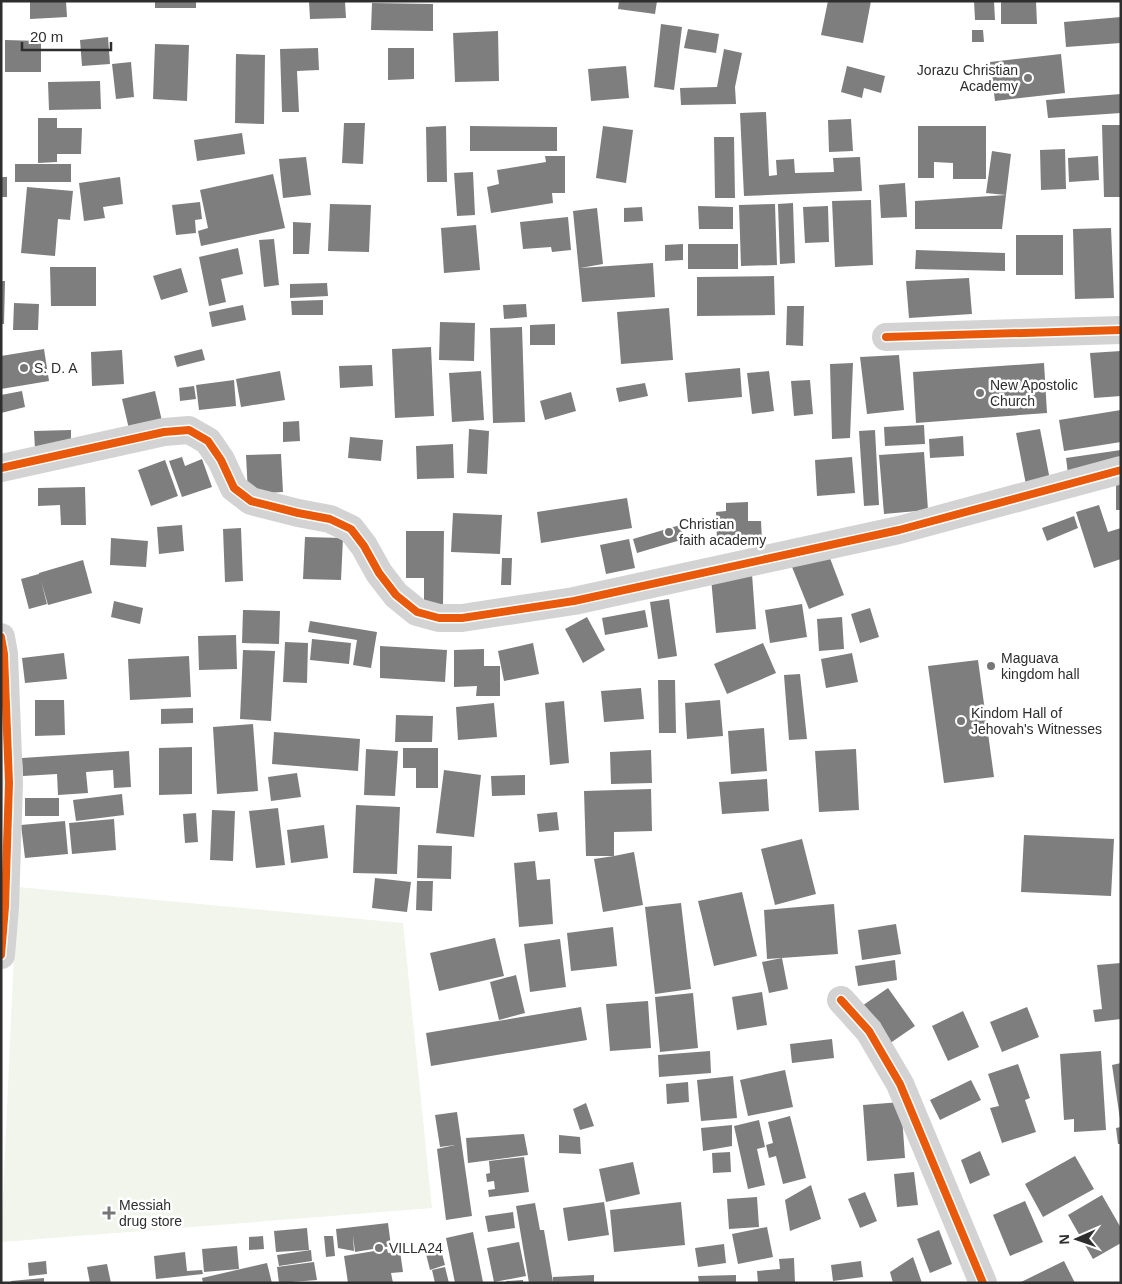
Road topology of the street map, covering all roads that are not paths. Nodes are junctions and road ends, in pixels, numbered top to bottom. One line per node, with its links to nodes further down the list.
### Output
1 (1121, 330): 2 (street)
2 (886, 336)
3 (1, 468): 4 (street)
4 (1121, 470)
5 (1, 637): 6 (street)
6 (1, 955)
7 (841, 1000): 8 (street)
8 (983, 1283)

